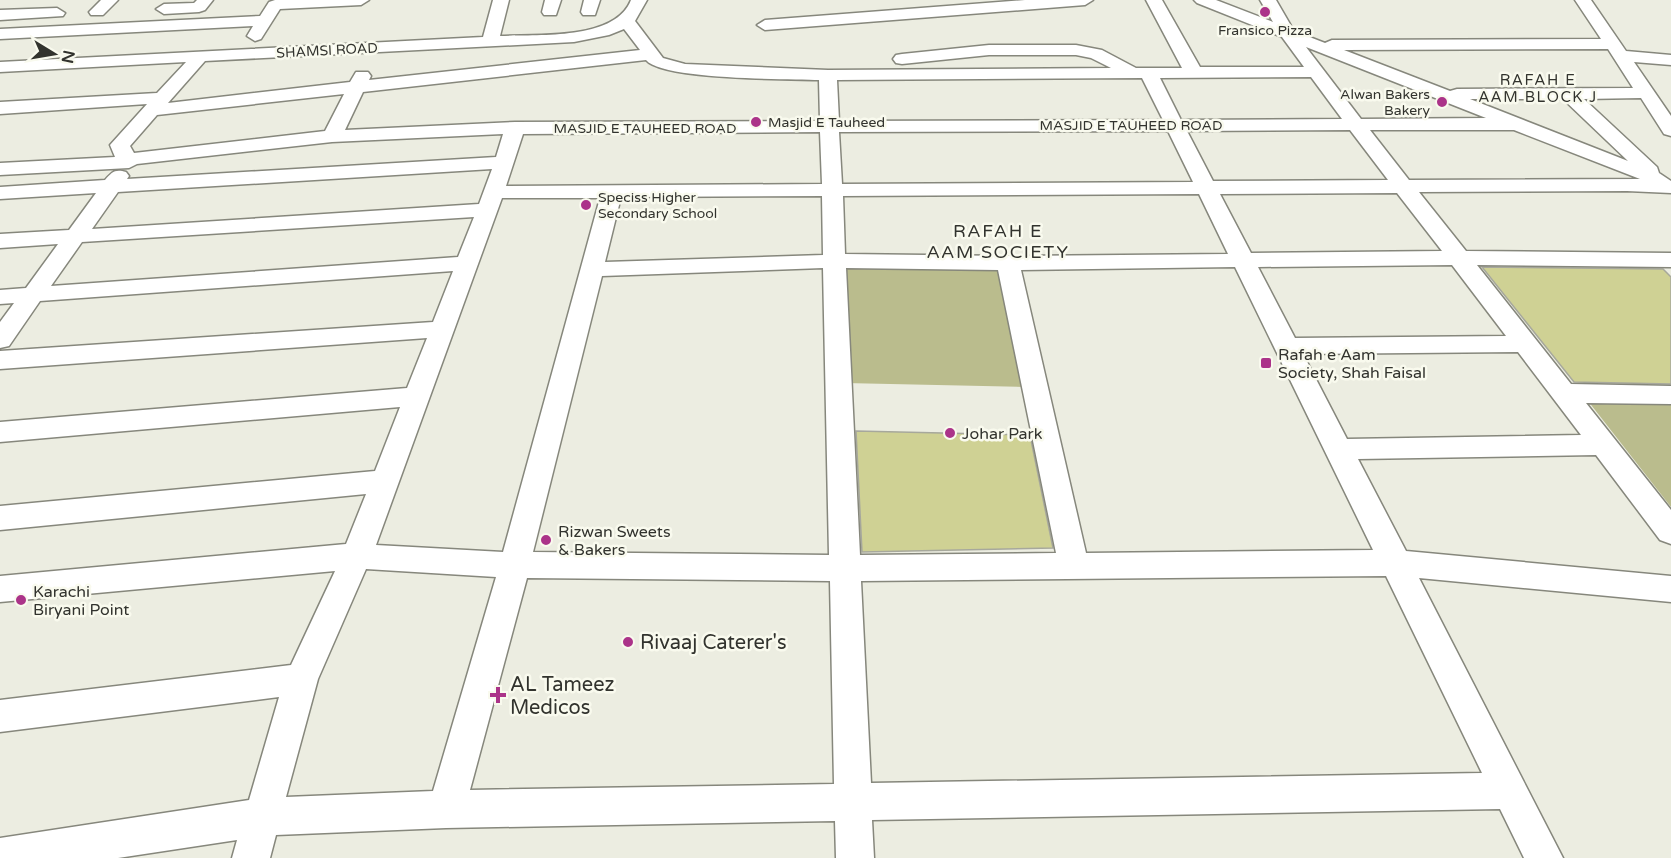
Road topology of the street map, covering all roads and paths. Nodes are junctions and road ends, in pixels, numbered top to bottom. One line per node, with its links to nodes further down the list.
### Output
1 (362, 0): 12 (street)
2 (501, 0): 24 (street)
3 (639, 0): 19 (street)
4 (1085, 0): 17 (street)
5 (1154, 0): 39 (street)
6 (1202, 0): 10 (street)
7 (1268, 0): 23 (street)
8 (1584, 0): 28 (street)
9 (202, 4): 14 (street); 15 (street)
10 (1221, 4): 23 (street)
11 (115, 5): 16 (street)
12 (275, 5): 13 (street); 18 (street)
13 (253, 6)
14 (221, 7)
15 (154, 9)
16 (0, 15)
17 (968, 15): 20 (street); 27 (street)
18 (265, 21): 21 (street); 29 (street)
19 (627, 22): 24 (street, SHAMSI ROAD); 30 (street)
20 (765, 25)
21 (104, 29): 22 (street); 33 (street)
22 (0, 34)
23 (1288, 34): 25 (street); 37 (street)
24 (490, 42): 26 (street, SHAMSI ROAD)
25 (1317, 45): 28 (street); 43 (street)
26 (375, 47): 29 (street, SHAMSI ROAD); 41 (street)
27 (989, 50): 36 (street); 38 (street)
28 (1617, 50): 32 (street); 45 (street)
29 (244, 54): 31 (street, SHAMSI ROAD)
30 (651, 54): 38 (street); 41 (street)
31 (200, 57): 33 (street, SHAMSI ROAD); 47 (street)
32 (1671, 60)
33 (72, 63): 34 (street, SHAMSI ROAD)
34 (35, 65): 35 (street, SHAMSI ROAD); 42 (street)
35 (0, 67)
36 (1140, 72): 39 (street); 40 (street); 51 (street)
37 (1316, 72): 39 (street); 50 (street)
38 (765, 73): 40 (street)
39 (1194, 73)
40 (828, 75): 53 (street)
41 (357, 87): 47 (street); 55 (street)
42 (9, 89)
43 (1441, 94): 44 (street); 49 (street)
44 (1568, 94): 45 (street); 60 (street)
45 (1649, 95): 46 (street); 54 (street)
46 (1671, 99)
47 (158, 104): 48 (street); 57 (street)
48 (0, 108)
49 (1515, 123): 50 (street, MASJID E TAUHEED ROAD); 60 (street)
50 (1355, 124): 51 (street, MASJID E TAUHEED ROAD); 62 (street)
51 (1175, 125): 53 (street, MASJID E TAUHEED ROAD); 63 (street)
52 (515, 128): 53 (street, MASJID E TAUHEED ROAD); 55 (street, MASJID E TAUHEED ROAD); 58 (street)
53 (830, 128): 64 (street)
54 (1671, 130)
55 (332, 136): 57 (street, MASJID E TAUHEED ROAD)
56 (0, 153): 57 (street)
57 (126, 155): 59 (street); 61 (street)
58 (504, 162): 61 (street); 67 (street)
59 (0, 169)
60 (1667, 184): 62 (street)
61 (111, 186): 66 (street); 68 (street)
62 (1404, 187): 63 (street); 70 (street)
63 (1207, 188): 64 (street); 73 (street)
64 (832, 191): 65 (street); 72 (street)
65 (612, 192): 67 (street); 76 (street)
66 (0, 193)
67 (491, 201): 68 (street); 74 (street)
68 (76, 236): 69 (street); 77 (street)
69 (0, 241)
70 (1460, 258): 71 (street); 73 (street); 81 (street)
71 (1671, 260)
72 (835, 261): 75 (street); 76 (street); 97 (street)
73 (1243, 261): 75 (street); 82 (street)
74 (467, 263): 77 (street); 79 (street)
75 (1008, 263): 95 (street)
76 (592, 269): 96 (street)
77 (33, 295): 78 (street); 80 (street)
78 (0, 297)
79 (442, 329): 83 (street); 86 (street)
80 (0, 340)
81 (1525, 344): 82 (street); 84 (street)
82 (1285, 346): 89 (street)
83 (0, 360)
84 (1562, 393): 85 (street); 88 (street)
85 (1671, 395)
86 (417, 396): 87 (street); 90 (street)
87 (0, 432)
88 (1603, 445): 89 (street); 92 (street)
89 (1337, 449): 94 (street)
90 (385, 481): 91 (street); 93 (street)
91 (0, 518)
92 (1671, 532)
93 (357, 556): 96 (street); 98 (street); 100 (street)
94 (1394, 563): 95 (street); 99 (street); 102 (street)
95 (1073, 564): 97 (street)
96 (515, 565): 97 (street); 104 (street)
97 (845, 568): 103 (street)
98 (0, 589)
99 (1671, 589)
100 (301, 679): 101 (street); 105 (street)
101 (0, 716)
102 (1510, 791): 103 (street); 109 (street)
103 (853, 802): 104 (street); 108 (street)
104 (446, 809): 105 (street)
105 (263, 817): 106 (street); 107 (street)
106 (0, 857)
107 (251, 858)
108 (855, 858)
109 (1544, 858)

